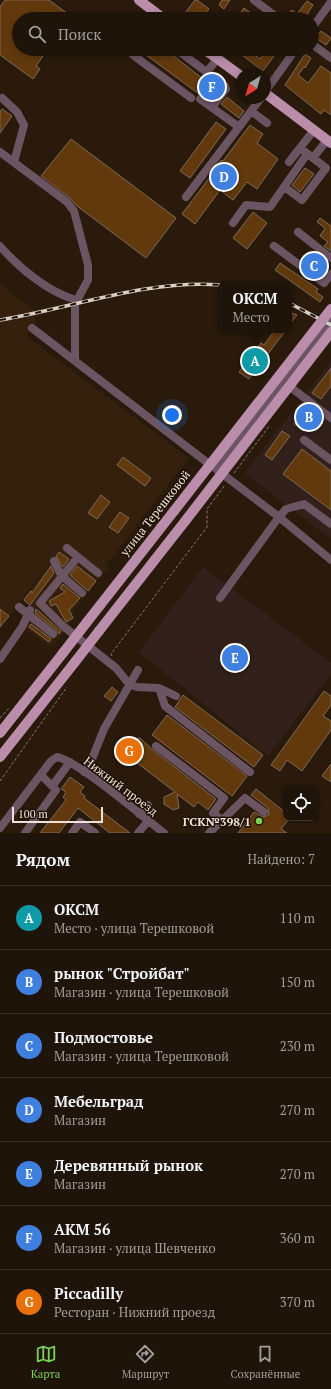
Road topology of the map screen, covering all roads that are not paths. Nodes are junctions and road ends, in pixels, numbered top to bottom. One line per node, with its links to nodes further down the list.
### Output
1 (139, 0): 4 (main road)
2 (254, 0): 5 (street)
3 (331, 2): 6 (street)
4 (149, 12)
5 (270, 12)
6 (319, 18)
7 (319, 49): 12 (street)
8 (134, 56): 19 (street)
9 (185, 56): 14 (street)
10 (213, 56): 13 (main road)
11 (291, 56): 16 (street)
12 (331, 58)
13 (217, 59): 14 (street); 15 (main road)
14 (207, 72): 22 (street)
15 (235, 72)
16 (271, 84)
17 (271, 97): 26 (main road)
18 (1, 98): 31 (street)
19 (191, 98)
20 (200, 99): 22 (street)
21 (256, 104): 23 (street)
22 (212, 107): 25 (street)
23 (251, 111): 24 (street); 25 (street)
24 (267, 123)
25 (239, 128): 35 (street)
26 (314, 130): 27 (main road); 28 (street)
27 (329, 141): 30 (street)
28 (300, 148): 30 (street); 32 (street)
29 (0, 152): 31 (street)
30 (310, 156): 33 (street); 34 (street)
31 (14, 162): 42 (street)
32 (289, 162)
33 (329, 170): 34 (street)
34 (286, 188): 36 (street)
35 (186, 197)
36 (233, 223)
37 (298, 232): 40 (street)
38 (0, 246): 42 (street)
39 (274, 246): 41 (street)
40 (331, 258)
41 (331, 274)
42 (76, 300): 47 (street)
43 (331, 309): 72 (main road, улица Терешковой, bridge)
44 (331, 320): 48 (street)
45 (32, 328): 47 (street)
46 (331, 332): 74 (main road, bridge)
47 (75, 361): 53 (street)
48 (283, 381): 50 (street); 53 (street)
49 (331, 407): 50 (street)
50 (328, 416)
51 (304, 440): 52 (street)
52 (331, 460)
53 (216, 469): 54 (street)
54 (279, 517): 55 (street); 58 (street); 63 (street)
55 (331, 524)
56 (67, 548): 57 (street)
57 (78, 557): 60 (street); 61 (street)
58 (331, 560)
59 (54, 562): 61 (street)
60 (98, 572)
61 (61, 575): 62 (street); 69 (street)
62 (82, 593)
63 (220, 598)
64 (19, 607): 65 (street)
65 (29, 613): 66 (street); 67 (street)
66 (53, 634)
67 (0, 659)
68 (138, 670): 69 (street)
69 (129, 684): 70 (street); 76 (street)
70 (159, 688): 71 (street); 77 (street)
71 (176, 696)
72 (0, 733)
73 (156, 746): 83 (street)
74 (0, 757)
75 (67, 760): 76 (street, Нижний проезд); 78 (street); 79 (street)
76 (84, 772): 82 (street, Нижний проезд)
77 (250, 772)
78 (41, 775): 79 (street); 85 (street)
79 (53, 785): 86 (street)
80 (148, 805): 82 (street)
81 (264, 812): 83 (street)
82 (140, 814): 84 (street, Нижний проезд)
83 (222, 820): 91 (street)
84 (148, 821): 89 (street); 90 (street, Нижний проезд)
85 (0, 828)
86 (25, 833)
87 (72, 833): 88 (street)
88 (95, 833)
89 (138, 833)
90 (164, 833)
91 (209, 833)

